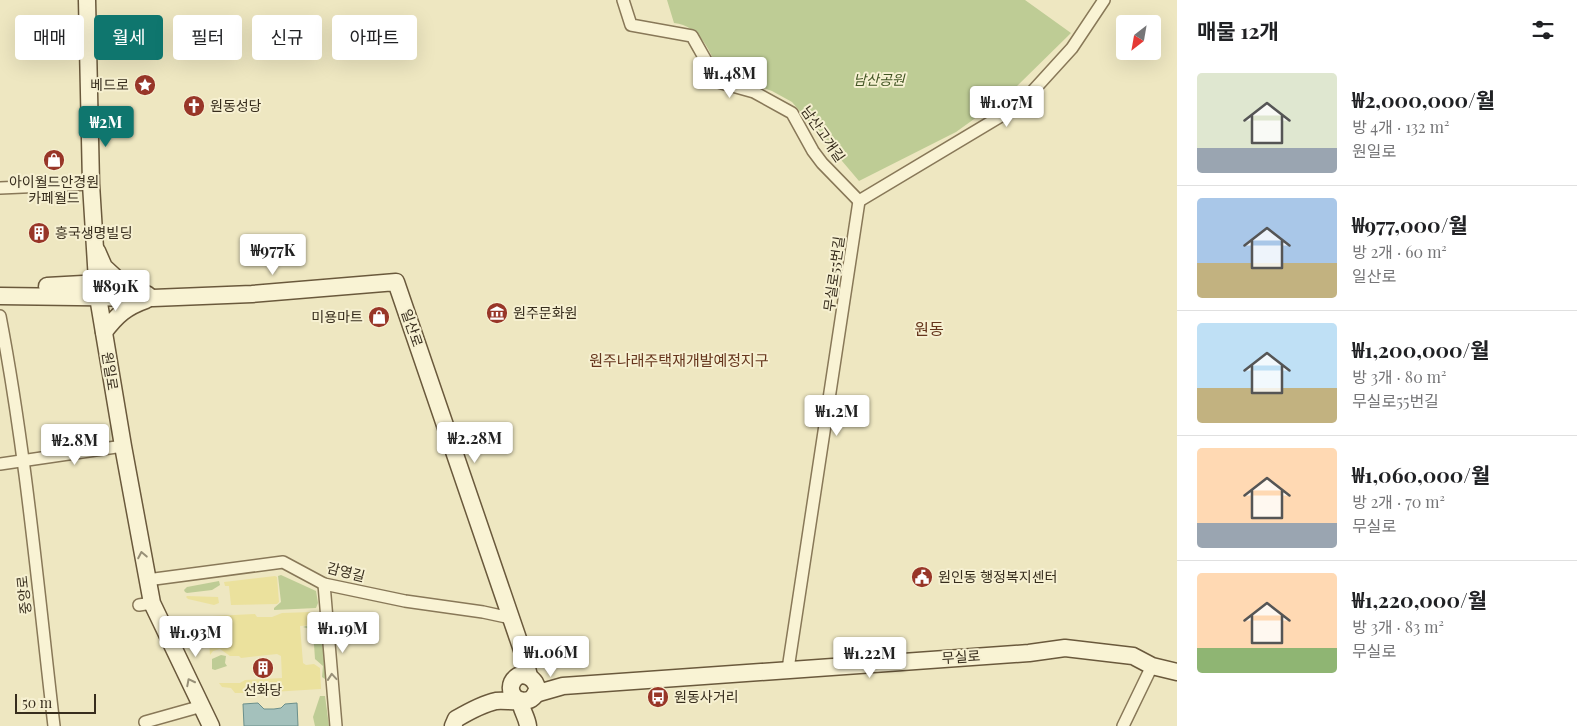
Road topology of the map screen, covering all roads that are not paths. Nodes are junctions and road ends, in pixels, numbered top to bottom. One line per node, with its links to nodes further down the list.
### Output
1 (86, 0): 4 (street, 원일로)
2 (623, 0): 6 (street, 남산고개길)
3 (1104, 0): 6 (street)
4 (91, 184): 5 (street); 7 (street, 원일로)
5 (0, 188)
6 (860, 201): 21 (street, 무실로55번길)
7 (94, 246): 10 (street, 원일로); 11 (street)
8 (0, 287): 10 (street)
9 (0, 296): 10 (street, 일산로)
10 (98, 297): 11 (street, 일산로); 13 (street, 원일로)
11 (153, 298): 13 (street); 19 (street, 일산로)
12 (0, 316): 15 (street, 중앙로)
13 (104, 332): 14 (street, 원일로)
14 (123, 446): 15 (street); 17 (street, 원일로, one-way to 14)
15 (24, 461): 16 (street); 30 (street, 중앙로)
16 (0, 464)
17 (147, 580): 18 (street, 감영길); 27 (street, 원일로, one-way to 17)
18 (324, 584): 19 (street, 감영길); 32 (street, one-way to 18)
19 (511, 618): 23 (street, 일산로)
20 (1152, 666): 21 (street, 무실로); 22 (street, 무실로); 34 (street)
21 (788, 669): 24 (street, 무실로)
22 (1177, 672)
23 (522, 678): 24 (street); 25 (street); 25 (street); 26 (street)
24 (563, 686): 25 (street)
25 (526, 698): 26 (street); 29 (street)
26 (495, 701): 33 (street)
27 (202, 706): 28 (street); 31 (street, 원일로)
28 (145, 722)
29 (528, 723)
30 (54, 726)
31 (211, 726)
32 (336, 726)
33 (453, 726)
34 (1123, 726)

